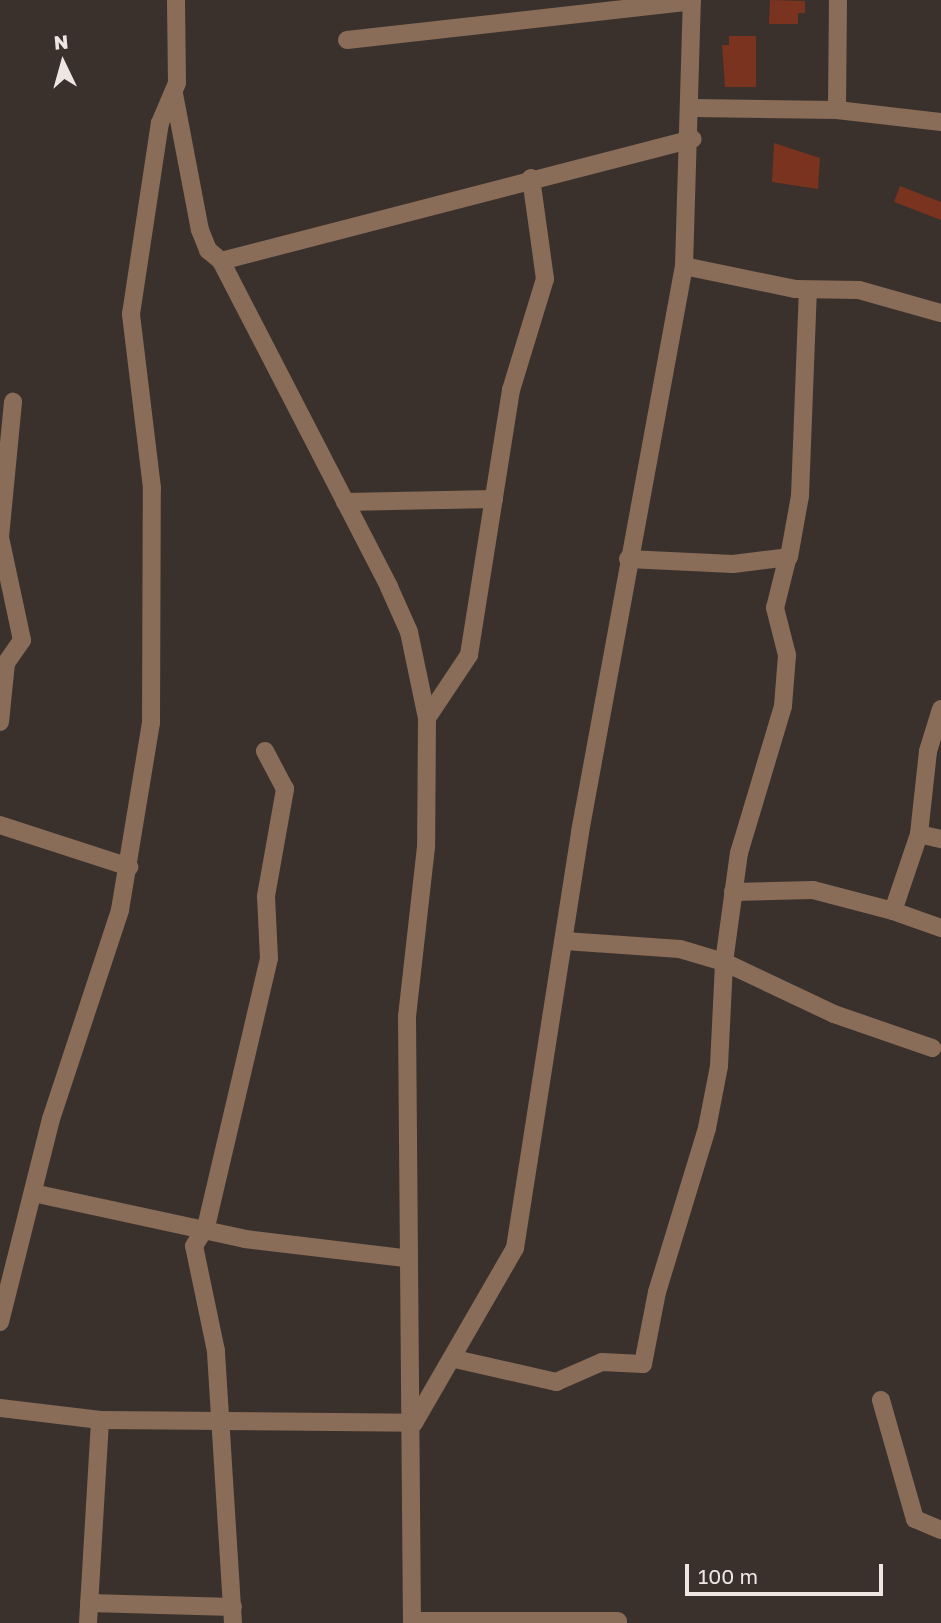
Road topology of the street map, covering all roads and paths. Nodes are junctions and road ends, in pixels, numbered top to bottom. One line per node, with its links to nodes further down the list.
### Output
1 (176, 0): 5 (street)
2 (838, 0): 7 (street)
3 (692, 1): 4 (street); 6 (street)
4 (347, 40)
5 (174, 94): 13 (street); 29 (street)
6 (693, 108): 7 (street); 11 (street)
7 (837, 110): 8 (street)
8 (922, 122): 9 (street); 10 (street)
9 (941, 122)
10 (941, 137)
11 (692, 139): 12 (street); 14 (street)
12 (531, 178): 13 (street); 18 (street)
13 (221, 261): 19 (street)
14 (684, 266): 15 (street); 20 (street)
15 (808, 291): 16 (street); 21 (street)
16 (941, 313)
17 (13, 402): 24 (street)
18 (494, 499): 19 (street); 23 (street)
19 (345, 502): 23 (street)
20 (628, 559): 21 (street); 33 (street)
21 (787, 560): 30 (street)
22 (941, 709): 27 (street)
23 (427, 718): 38 (street)
24 (0, 722)
25 (265, 751): 37 (street)
26 (0, 825): 29 (street)
27 (919, 834): 28 (street); 31 (street)
28 (941, 839)
29 (129, 867): 36 (street)
30 (733, 892): 31 (street); 34 (street)
31 (893, 911): 32 (street)
32 (941, 928)
33 (565, 941): 34 (street); 40 (street)
34 (723, 962): 35 (street); 40 (street)
35 (932, 1048)
36 (33, 1193): 37 (street); 39 (street)
37 (206, 1227): 38 (street); 44 (street)
38 (405, 1258): 45 (street)
39 (0, 1322)
40 (455, 1359): 45 (street)
41 (881, 1400): 46 (street)
42 (0, 1408): 43 (street)
43 (100, 1420): 44 (street); 47 (street)
44 (221, 1420): 45 (street); 48 (street)
45 (414, 1423): 50 (street)
46 (941, 1530)
47 (89, 1603): 48 (street); 51 (street)
48 (233, 1615)
49 (618, 1621): 50 (street)
50 (412, 1622)
51 (88, 1623)

